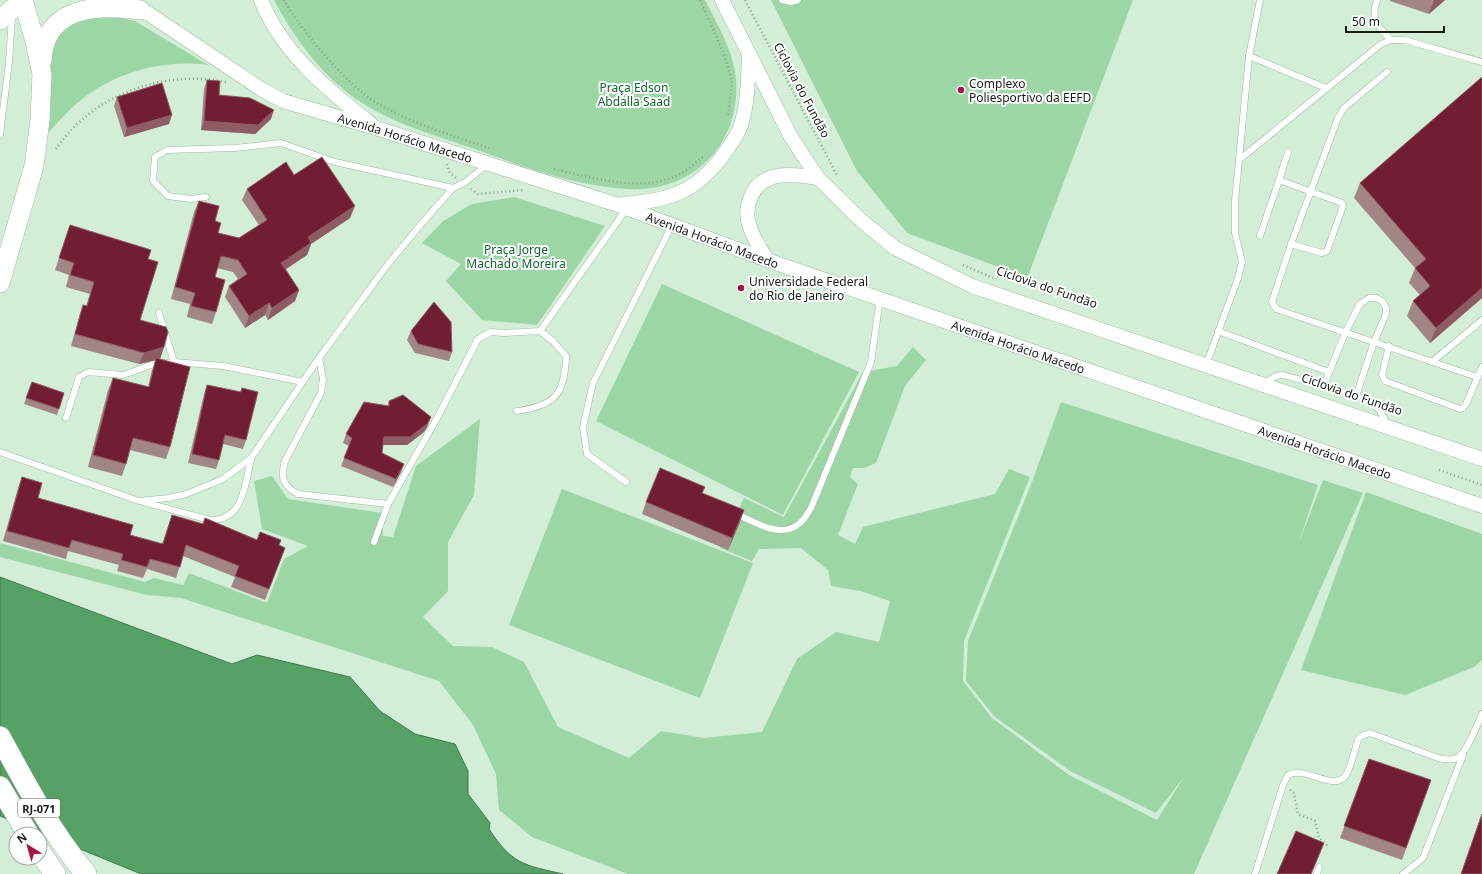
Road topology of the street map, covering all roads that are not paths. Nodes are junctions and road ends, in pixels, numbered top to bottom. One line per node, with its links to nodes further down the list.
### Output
1 (116, 0): 9 (street, Avenida Horácio Macedo)
2 (261, 0): 17 (street)
3 (722, 0): 11 (street)
4 (782, 0): 5 (lane)
5 (798, 0)
6 (1260, 0): 12 (lane)
7 (1377, 0): 10 (lane)
8 (18, 5): 15 (highway); 18 (lane)
9 (140, 10): 15 (highway); 17 (street, Avenida Horácio Macedo)
10 (1391, 40): 13 (lane); 16 (lane)
11 (749, 52): 22 (street); 27 (street)
12 (1249, 56): 16 (lane); 20 (lane)
13 (1482, 62)
14 (1387, 72): 25 (lane)
15 (42, 74): 32 (highway)
16 (1326, 88): 20 (lane)
17 (376, 128): 21 (street, Avenida Horácio Macedo)
18 (0, 135)
19 (1288, 152): 23 (lane)
20 (1239, 160): 37 (lane)
21 (489, 163): 24 (lane); 27 (street, Avenida Horácio Macedo)
22 (818, 178): 31 (street); 44 (street)
23 (1279, 180): 25 (lane); 29 (lane)
24 (453, 188): 26 (lane); 41 (lane)
25 (1311, 191): 30 (lane); 30 (lane)
26 (206, 197)
27 (621, 206): 28 (street, Avenida Horácio Macedo); 36 (lane)
28 (670, 224): 31 (street, Avenida Horácio Macedo); 58 (lane)
29 (1260, 236)
30 (1291, 244): 38 (lane)
31 (768, 260): 33 (street, Avenida Horácio Macedo)
32 (0, 283)
33 (880, 298): 61 (street, Avenida Horácio Macedo); 62 (lane)
34 (159, 313): 42 (lane)
35 (1482, 320): 43 (lane)
36 (540, 331): 52 (lane); 60 (lane)
37 (1218, 331): 44 (lane); 46 (lane)
38 (1346, 331): 39 (lane); 39 (lane); 46 (lane)
39 (1374, 342): 40 (lane); 51 (lane)
40 (1390, 346): 43 (lane); 47 (lane)
41 (319, 358): 48 (lane); 60 (lane)
42 (174, 362): 48 (lane); 53 (lane)
43 (1432, 362): 47 (lane)
44 (1206, 365): 49 (street)
45 (1482, 367): 47 (lane)
46 (1329, 372): 50 (lane)
47 (1477, 377)
48 (303, 382): 56 (lane)
49 (1264, 385): 50 (lane); 54 (street)
50 (1323, 387): 51 (lane)
51 (1356, 396): 54 (lane)
52 (517, 411)
53 (66, 418)
54 (1387, 427): 57 (street)
55 (0, 452): 59 (lane)
56 (251, 458): 59 (lane); 59 (lane)
57 (1482, 459)
58 (626, 482)
59 (139, 501)
60 (388, 504): 63 (lane)
61 (1482, 506)
62 (726, 509)
63 (374, 542)
64 (1482, 714): 66 (lane)
65 (0, 737): 72 (highway, RJ-071)
66 (1464, 751): 73 (lane); 75 (lane)
67 (0, 787): 68 (highway, RJ-071)
68 (23, 826)
69 (48, 864): 71 (highway)
70 (1319, 868): 74 (lane)
71 (55, 874)
72 (86, 874)
73 (1255, 874)
74 (1317, 874)
75 (1403, 874)

